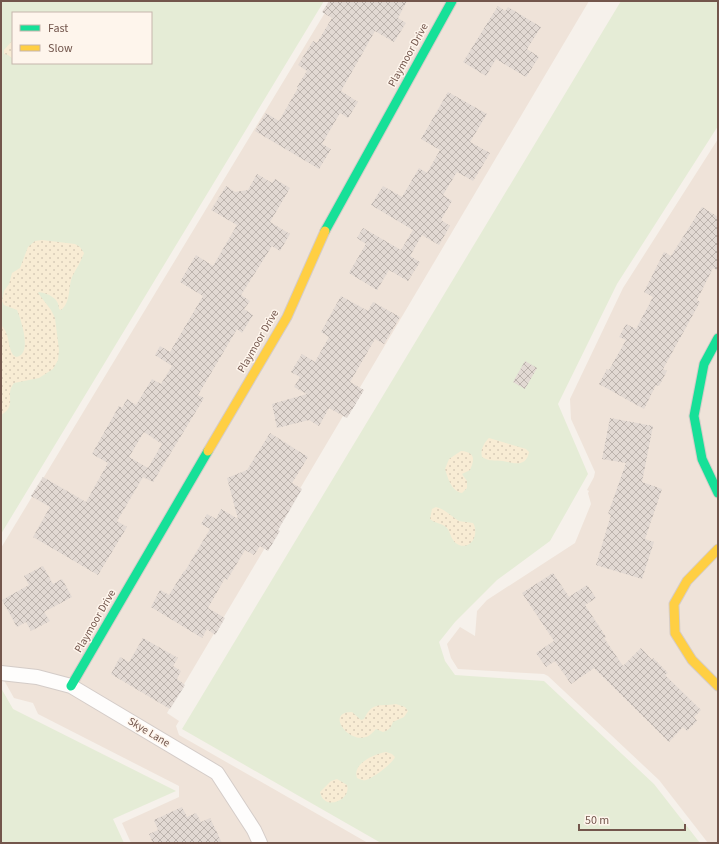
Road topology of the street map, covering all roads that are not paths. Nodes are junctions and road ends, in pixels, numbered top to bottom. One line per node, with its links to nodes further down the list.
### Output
1 (452, 1): 6 (street, Playmoor Drive)
2 (718, 338): 3 (street)
3 (718, 493)
4 (718, 549): 7 (street)
5 (1, 673): 6 (street, Skye Lane)
6 (71, 686): 8 (street, Skye Lane)
7 (718, 686)
8 (260, 843)

